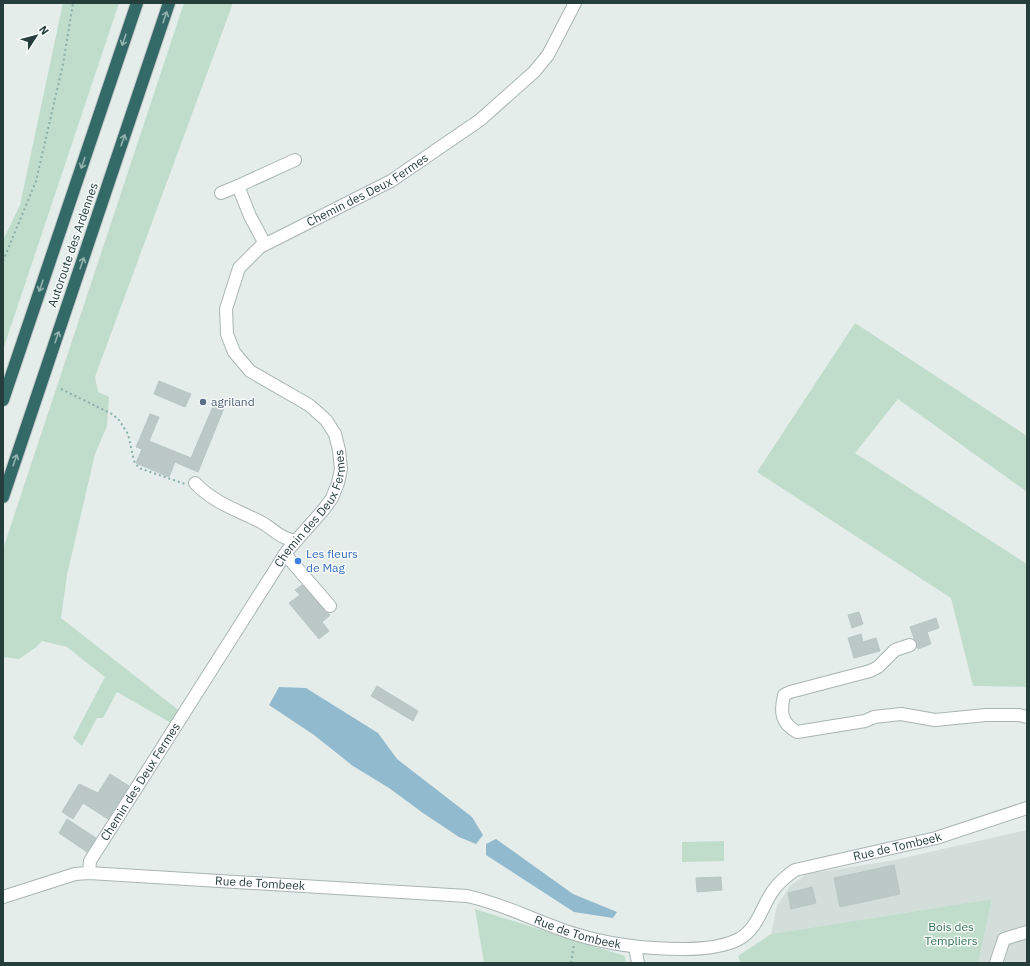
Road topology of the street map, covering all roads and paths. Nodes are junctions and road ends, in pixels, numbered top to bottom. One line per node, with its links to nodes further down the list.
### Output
1 (73, 3): 9 (path)
2 (137, 3): 11 (highway, Autoroute des Ardennes, one-way to 11)
3 (169, 3): 14 (highway, Autoroute des Ardennes, one-way to 3)
4 (575, 3): 8 (street, Chemin des Deux Fermes)
5 (295, 160): 6 (street)
6 (238, 186): 7 (street); 8 (street)
7 (221, 193)
8 (266, 244): 15 (street, Chemin des Deux Fermes)
9 (3, 261)
10 (61, 389): 12 (path)
11 (3, 400)
12 (180, 482)
13 (195, 483): 15 (street)
14 (3, 497)
15 (295, 541): 16 (street, Chemin des Deux Fermes)
16 (285, 554): 17 (street); 21 (street, Chemin des Deux Fermes)
17 (330, 606)
18 (910, 645): 19 (street)
19 (1027, 717)
20 (1027, 808): 25 (street, Rue de Tombeek)
21 (89, 872): 22 (street, Rue de Tombeek); 24 (street, Rue de Tombeek)
22 (3, 897)
23 (1027, 932): 28 (street)
24 (575, 934): 25 (street, Rue de Tombeek); 26 (path)
25 (635, 947): 27 (street)
26 (571, 963)
27 (638, 963)
28 (996, 963)

